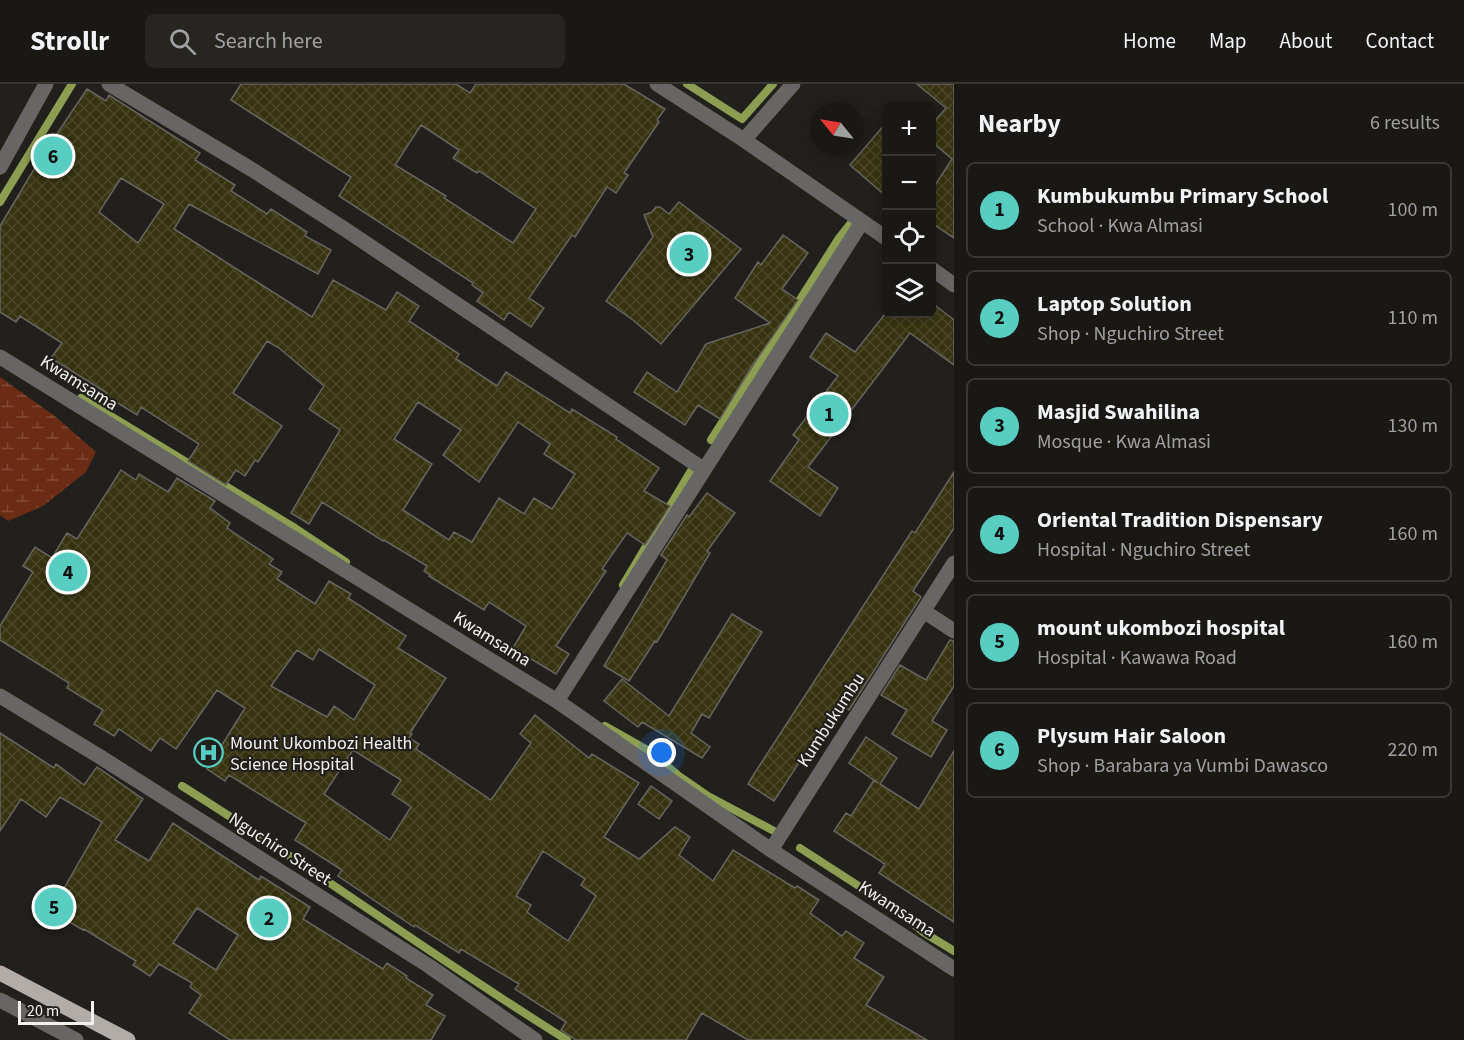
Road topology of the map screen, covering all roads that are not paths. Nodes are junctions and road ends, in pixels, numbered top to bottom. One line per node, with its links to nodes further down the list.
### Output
1 (46, 84): 6 (street)
2 (109, 84): 12 (street)
3 (657, 84): 5 (street)
4 (793, 84): 5 (street)
5 (744, 140): 7 (street)
6 (0, 167)
7 (862, 222): 8 (street); 12 (street)
8 (882, 235)
9 (936, 272): 10 (street)
10 (954, 285)
11 (0, 357): 17 (street, Kwamsama)
12 (703, 469): 17 (street)
13 (954, 563): 14 (street, Kumbukumbu)
14 (925, 612): 15 (street); 18 (street, Kumbukumbu)
15 (954, 631)
16 (0, 696): 24 (street, Nguchiro Street)
17 (556, 701): 18 (street, Kwamsama)
18 (771, 850): 19 (street, Kwamsama)
19 (954, 969)
20 (0, 973): 23 (main road)
21 (0, 1000): 22 (street)
22 (76, 1040)
23 (128, 1040)
24 (535, 1040)

